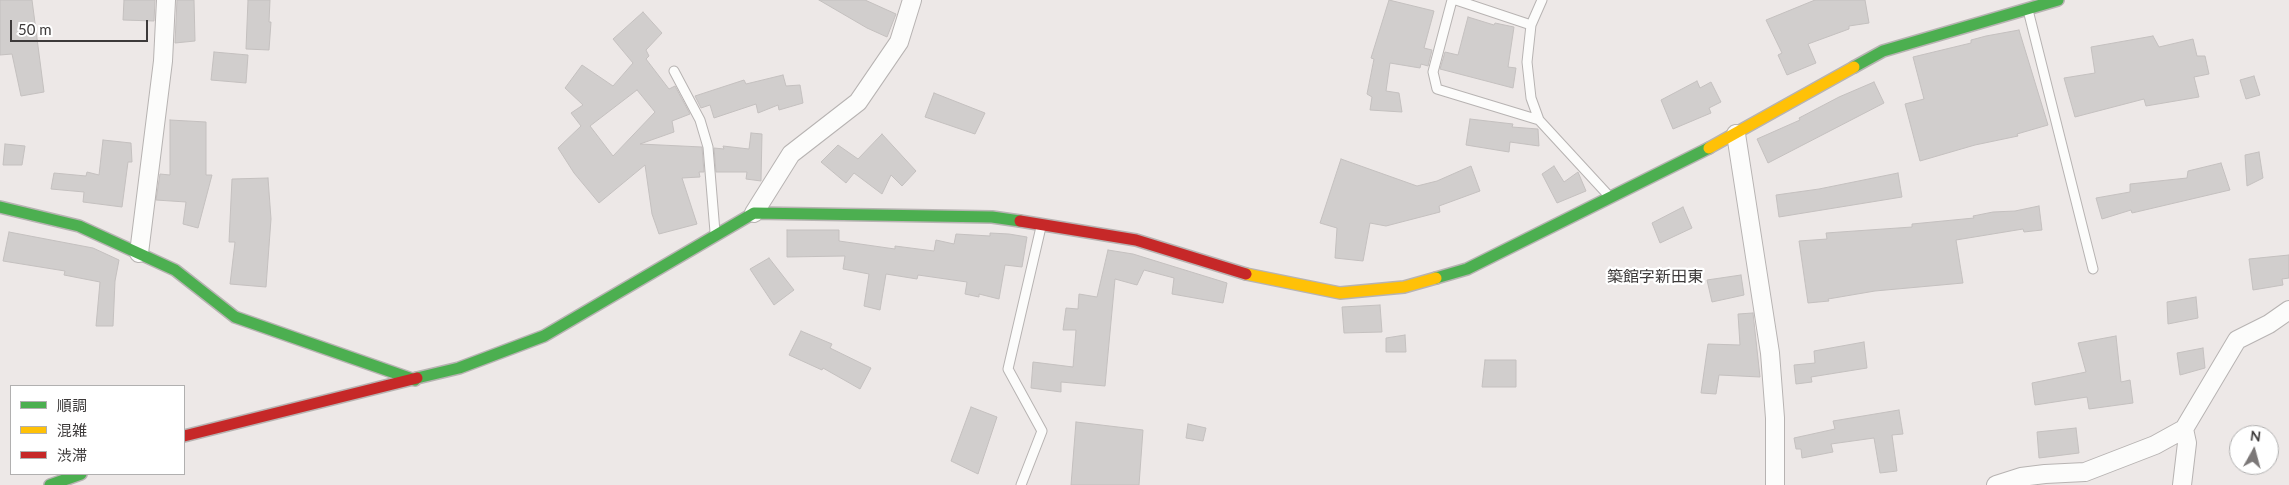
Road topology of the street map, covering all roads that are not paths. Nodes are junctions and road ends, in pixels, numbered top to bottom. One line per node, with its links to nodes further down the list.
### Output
1 (166, 0): 17 (street)
2 (912, 0): 14 (street)
3 (1452, 0): 10 (lane)
4 (1456, 0): 8 (lane)
5 (1542, 0): 8 (lane)
6 (2058, 0): 7 (street)
7 (2028, 9): 11 (street); 18 (lane)
8 (1531, 25): 10 (lane)
9 (674, 71): 16 (lane)
10 (1539, 120): 12 (lane)
11 (1736, 134): 12 (street); 26 (street)
12 (1610, 198): 15 (street)
13 (0, 208): 17 (street)
14 (754, 213): 15 (street); 16 (street)
15 (1041, 225): 25 (lane)
16 (716, 235): 20 (street)
17 (139, 253): 20 (street)
18 (2093, 269)
19 (2289, 310): 21 (street)
20 (415, 380): 22 (street)
21 (2184, 429): 27 (street); 28 (street)
22 (185, 436)
23 (78, 475): 24 (street)
24 (50, 485)
25 (1021, 485)
26 (1775, 485)
27 (1996, 485)
28 (2182, 485)

